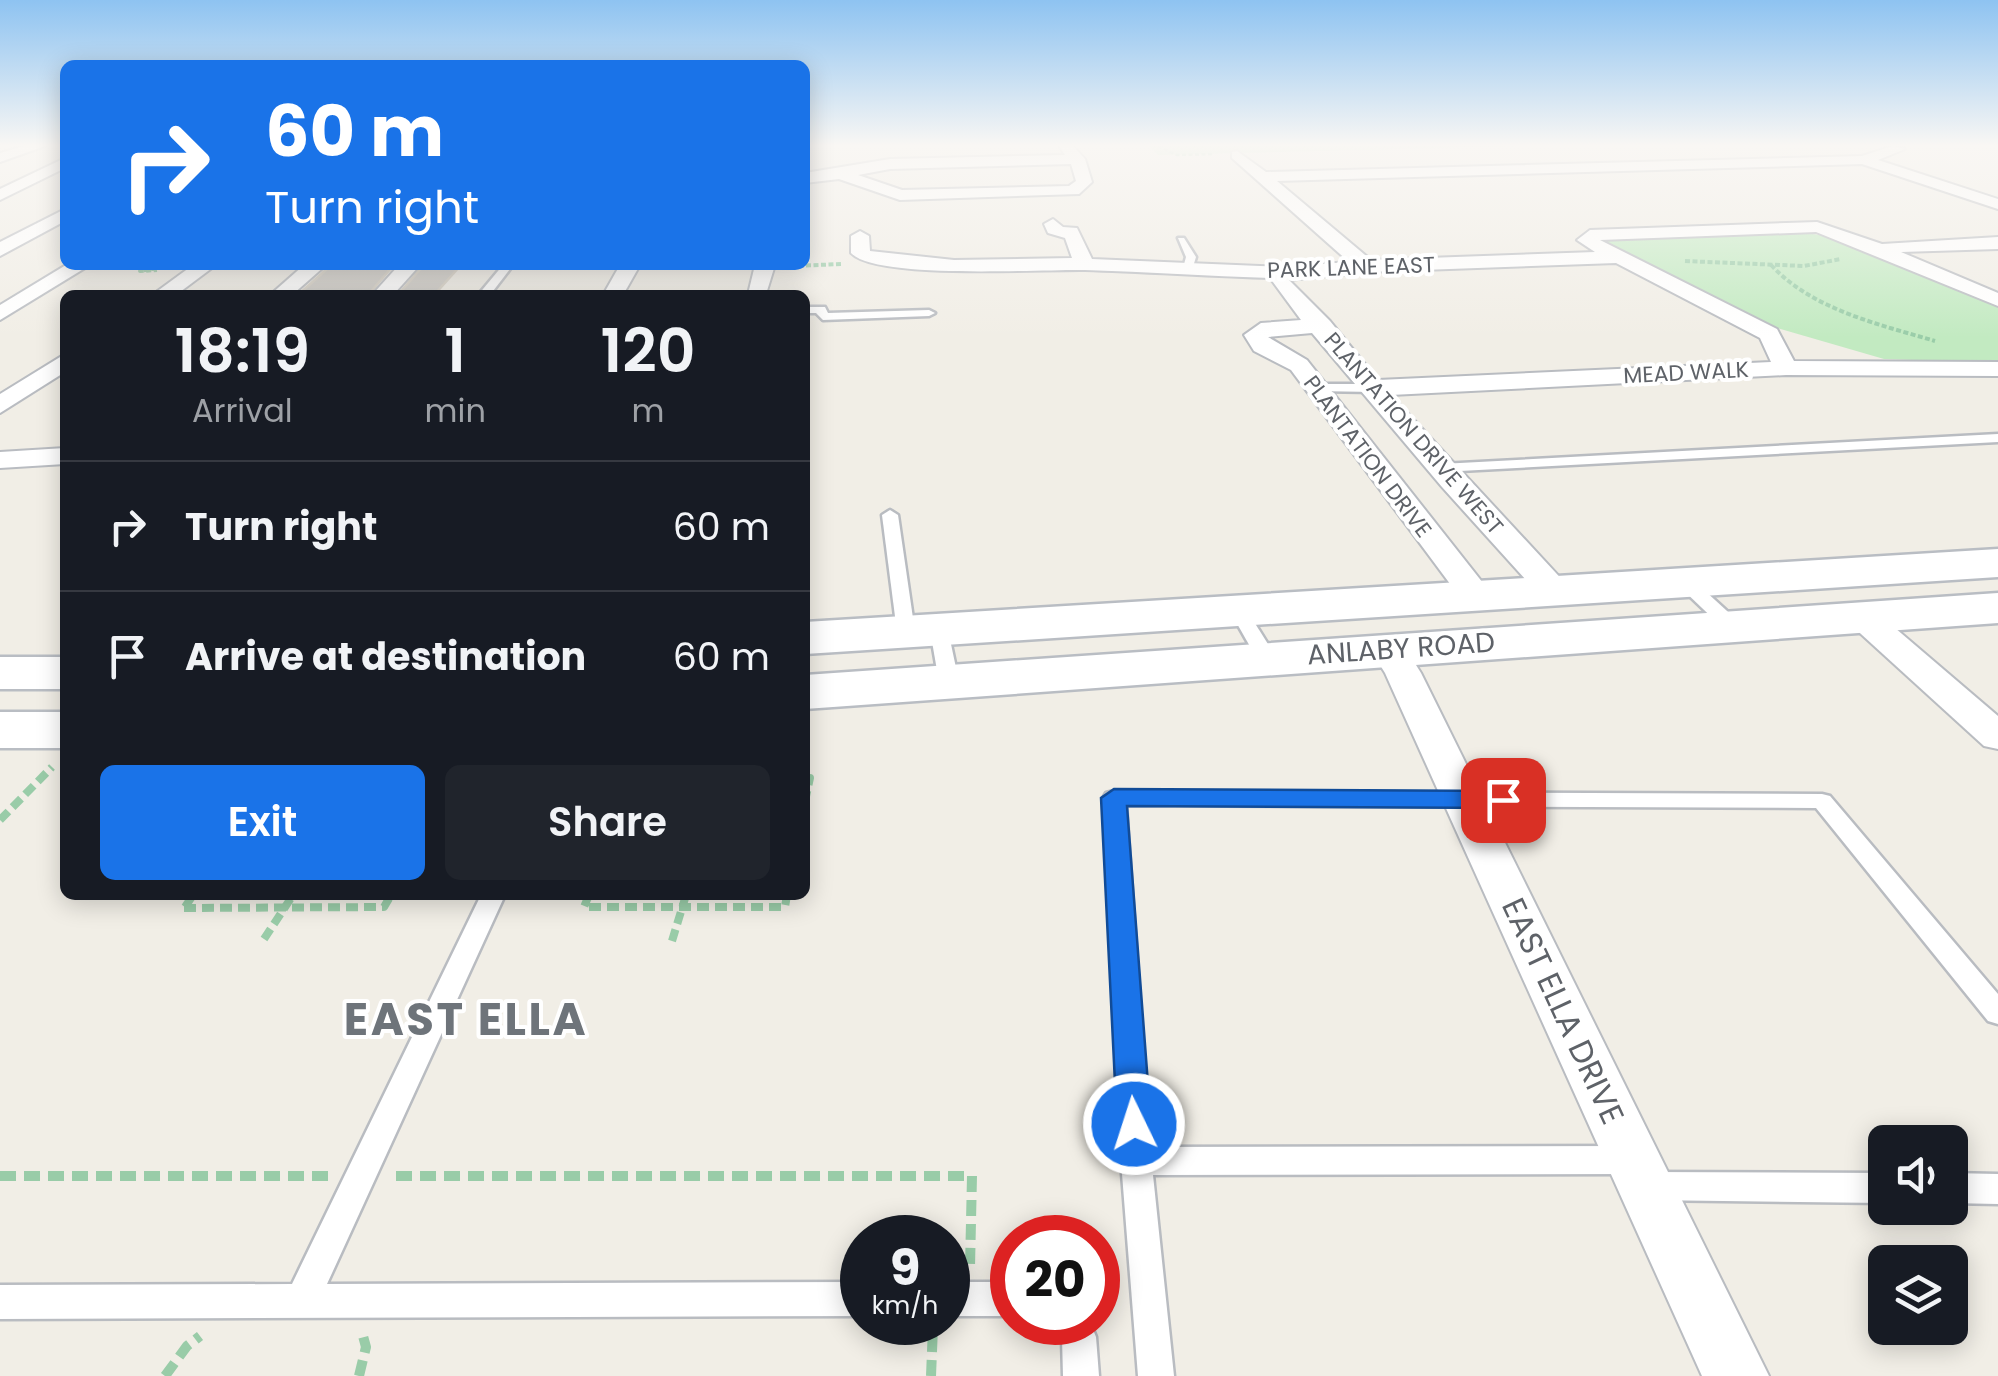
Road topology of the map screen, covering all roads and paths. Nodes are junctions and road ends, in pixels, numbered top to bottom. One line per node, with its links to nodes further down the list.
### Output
1 (1302, 210): 16 (street)
2 (32, 212): 3 (street)
3 (60, 212)
4 (60, 215): 10 (street)
5 (1053, 224): 14 (street)
6 (860, 236): 14 (street, PARK LANE EAST)
7 (1181, 240): 17 (lane)
8 (1998, 244): 9 (street)
9 (1876, 248): 11 (street); 30 (street)
10 (0, 250)
11 (1619, 257): 16 (street, PARK LANE EAST); 35 (street)
12 (1842, 258): 15 (path)
13 (1685, 261): 15 (path)
14 (1082, 264): 17 (street, PARK LANE EAST)
15 (1771, 265): 36 (path)
16 (1366, 266): 24 (street, PARK LANE EAST)
17 (1188, 268): 24 (street, PARK LANE EAST)
18 (72, 270): 33 (street)
19 (199, 270): 25 (street)
20 (310, 270): 26 (street)
21 (405, 270): 27 (street)
22 (504, 270): 28 (lane)
23 (764, 270): 29 (street)
24 (1281, 273): 34 (street, PLANTATION DRIVE WEST)
25 (169, 290)
26 (286, 290)
27 (387, 290)
28 (488, 290)
29 (759, 290)
30 (1998, 300)
31 (810, 310): 32 (lane)
32 (930, 313)
33 (0, 314)
34 (1322, 326): 41 (street, PLANTATION DRIVE); 42 (street, PLANTATION DRIVE WEST)
35 (1769, 334): 38 (street); 39 (street)
36 (1935, 341)
37 (60, 364): 43 (street)
38 (1786, 368): 39 (street, MEAD WALK); 42 (street, MEAD WALK)
39 (1891, 368): 40 (street, MEAD WALK)
40 (1998, 368)
41 (1319, 388): 42 (lane); 52 (street, PLANTATION DRIVE)
42 (1375, 388): 47 (street, PLANTATION DRIVE WEST)
43 (0, 405)
44 (1998, 438): 47 (lane)
45 (60, 456): 46 (street)
46 (0, 460)
47 (1440, 468): 51 (street, PLANTATION DRIVE WEST)
48 (890, 515): 55 (lane)
49 (1995, 577): 50 (main road, ANLABY ROAD); 53 (main road, ANLABY ROAD)
50 (1686, 583): 51 (main road, ANLABY ROAD); 54 (lane)
51 (1556, 593): 52 (main road, ANLABY ROAD)
52 (1476, 597): 56 (main road, ANLABY ROAD)
53 (1862, 616): 54 (main road, ANLABY ROAD); 64 (street)
54 (1731, 626): 58 (main road, ANLABY ROAD)
55 (923, 631): 56 (main road, ANLABY ROAD); 57 (main road, ANLABY ROAD); 61 (lane)
56 (1253, 635): 58 (main road, ANLABY ROAD); 61 (main road, ANLABY ROAD)
57 (810, 638)
58 (1388, 649): 67 (street, EAST ELLA DRIVE)
59 (0, 673): 60 (main road)
60 (60, 673)
61 (949, 682): 62 (main road, ANLABY ROAD)
62 (810, 692)
63 (0, 730): 65 (main road)
64 (1998, 737)
65 (60, 741)
66 (60, 747): 68 (path)
67 (1463, 800): 80 (lane); 81 (lane); 82 (street, EAST ELLA DRIVE)
68 (0, 820)
69 (190, 900): 76 (path)
70 (290, 900): 76 (path)
71 (388, 900): 76 (path)
72 (491, 900): 84 (lane)
73 (587, 900): 77 (path)
74 (684, 900): 77 (path)
75 (786, 900): 77 (path)
76 (285, 907): 78 (path)
77 (682, 907): 79 (path)
78 (264, 939)
79 (672, 941)
80 (1998, 1012)
81 (1136, 1161): 82 (lane); 96 (lane)
82 (1640, 1173): 85 (lane); 97 (street, EAST ELLA DRIVE)
83 (0, 1176): 84 (path)
84 (360, 1176): 88 (path); 90 (lane)
85 (1868, 1187)
86 (1968, 1188): 87 (lane)
87 (1998, 1189)
88 (968, 1215)
89 (840, 1299): 90 (lane)
90 (302, 1301): 91 (lane)
91 (0, 1302)
92 (933, 1345): 94 (path)
93 (1079, 1345): 95 (lane)
94 (931, 1376)
95 (1081, 1376)
96 (1156, 1376)
97 (1736, 1376)

